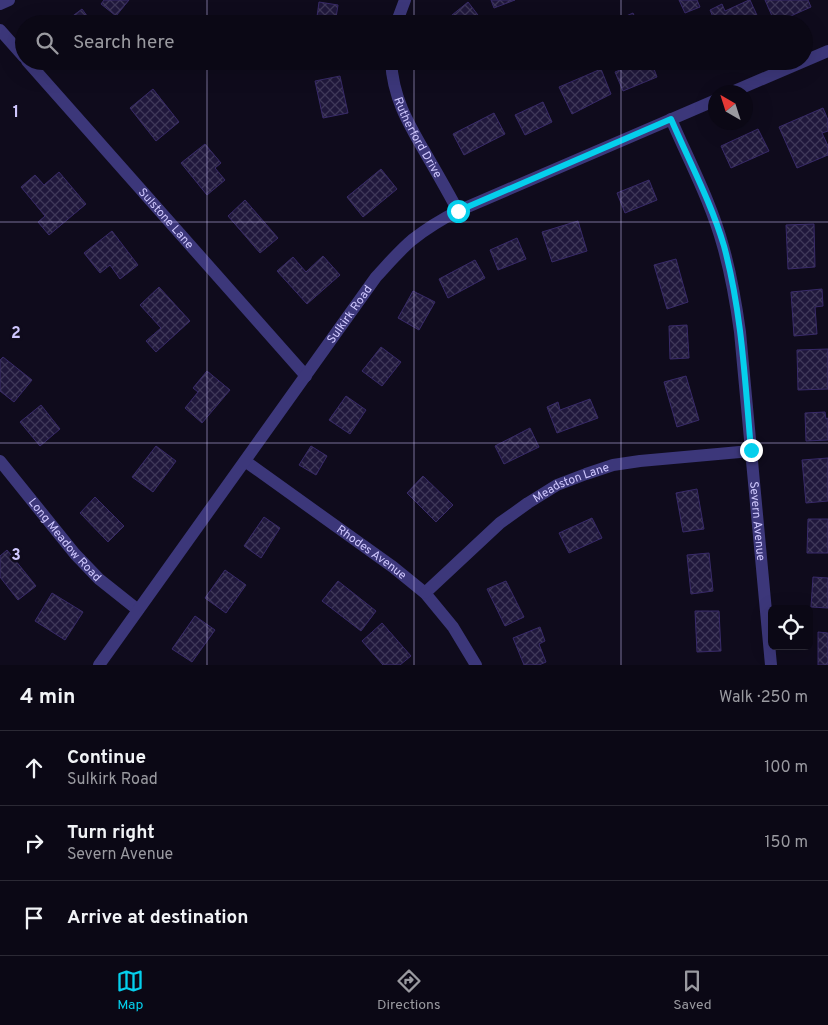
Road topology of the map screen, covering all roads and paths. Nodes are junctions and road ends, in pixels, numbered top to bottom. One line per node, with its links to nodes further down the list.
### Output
1 (9, 0): 3 (street)
2 (405, 0): 4 (street)
3 (0, 4)
4 (399, 15)
5 (0, 30): 6 (street)
6 (15, 47)
7 (828, 51): 8 (street)
8 (813, 57)
9 (36, 70): 16 (street, Sulstone Lane)
10 (392, 70): 15 (street, Rutherford Drive)
11 (784, 70): 12 (street)
12 (748, 85)
13 (708, 103): 14 (street, Sulkirk Road)
14 (671, 119): 15 (street, Sulkirk Road); 17 (street, Severn Avenue)
15 (458, 211): 16 (street, Sulkirk Road)
16 (306, 376): 19 (street, Sulkirk Road)
17 (751, 450): 20 (street, Meadston Lane); 24 (street, Severn Avenue)
18 (0, 461): 21 (street, Long Meadow Road)
19 (245, 461): 20 (street, Rhodes Avenue); 21 (street, Sulkirk Road)
20 (425, 593): 23 (street, Rhodes Avenue)
21 (138, 610): 22 (street, Sulkirk Road)
22 (99, 665)
23 (476, 665)
24 (771, 665)

